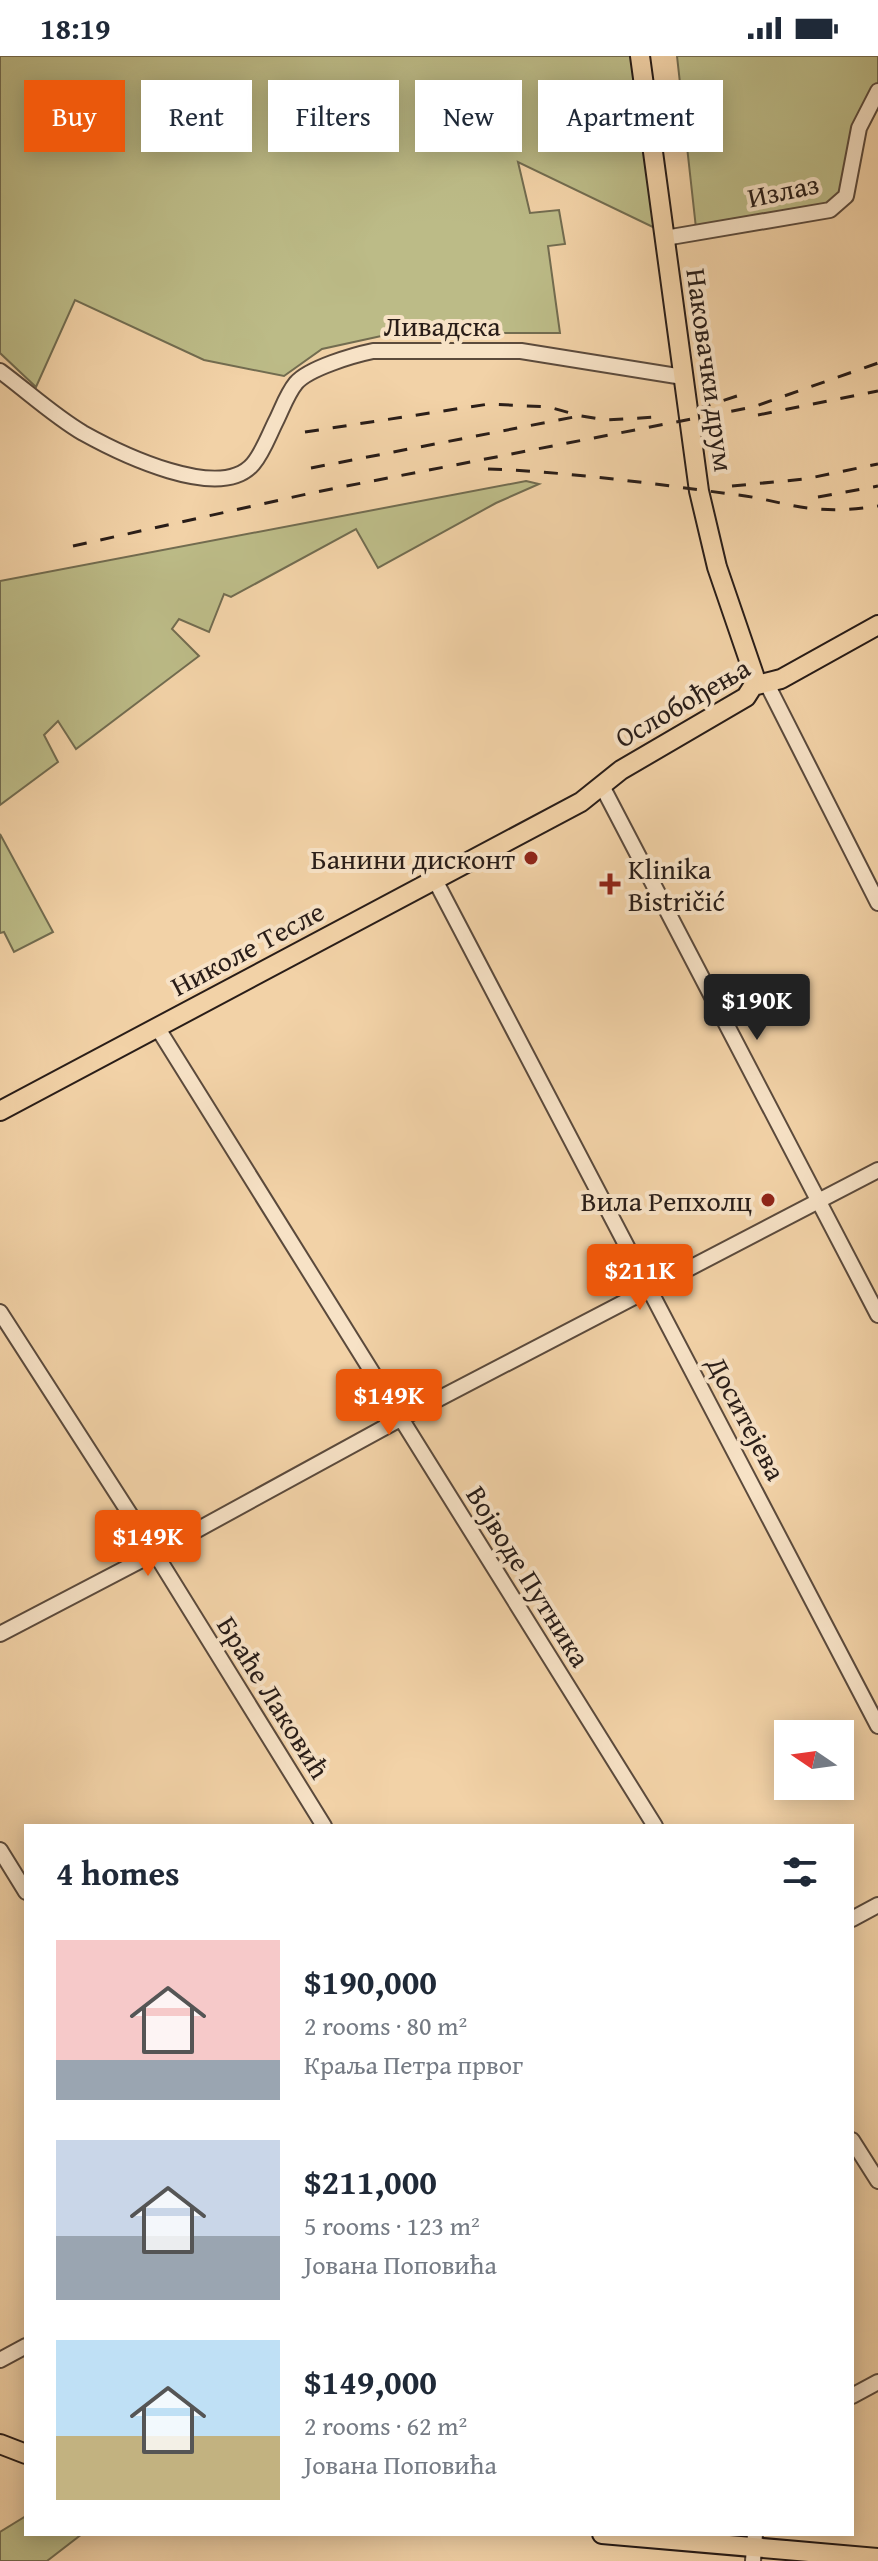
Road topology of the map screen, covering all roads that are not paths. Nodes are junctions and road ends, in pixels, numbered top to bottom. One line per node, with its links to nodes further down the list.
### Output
1 (640, 56): 3 (main road, Наковачки друм)
2 (878, 91): 3 (street, Излаз)
3 (665, 238): 5 (main road, Наковачки друм)
4 (0, 371): 5 (street, Ливадска)
5 (683, 377): 7 (main road, Наковачки друм)
6 (878, 625): 7 (main road, Ослобођења)
7 (760, 685): 8 (main road, Ослобођења); 10 (street)
8 (602, 786): 9 (main road, Николе Тесле); 14 (street)
9 (435, 880): 11 (main road, Николе Тесле); 15 (street, Доситејева)
10 (878, 903)
11 (157, 1027): 12 (main road, Николе Тесле); 18 (street, Војводе Путника)
12 (0, 1111)
13 (878, 1170): 14 (street)
14 (819, 1202): 15 (street); 17 (street)
15 (649, 1289): 18 (street); 21 (street, Доситејева)
16 (0, 1312): 19 (street, Браће Лаковић)
17 (878, 1315)
18 (400, 1419): 19 (street); 23 (street, Војводе Путника)
19 (155, 1553): 20 (street); 22 (street, Браће Лаковић)
20 (0, 1634)
21 (878, 1726)
22 (323, 1824)
23 (654, 1824)
24 (0, 1850): 25 (street)
25 (24, 1889)
26 (878, 1905): 27 (street)
27 (854, 1918)
28 (854, 2143): 29 (street)
29 (878, 2181)
30 (24, 2347): 31 (street)
31 (0, 2360)
32 (878, 2382): 33 (street)
33 (854, 2395)
34 (0, 2444): 35 (main road)
35 (24, 2453)
36 (625, 2536): 37 (main road)
37 (754, 2547): 38 (main road)
38 (878, 2558)

